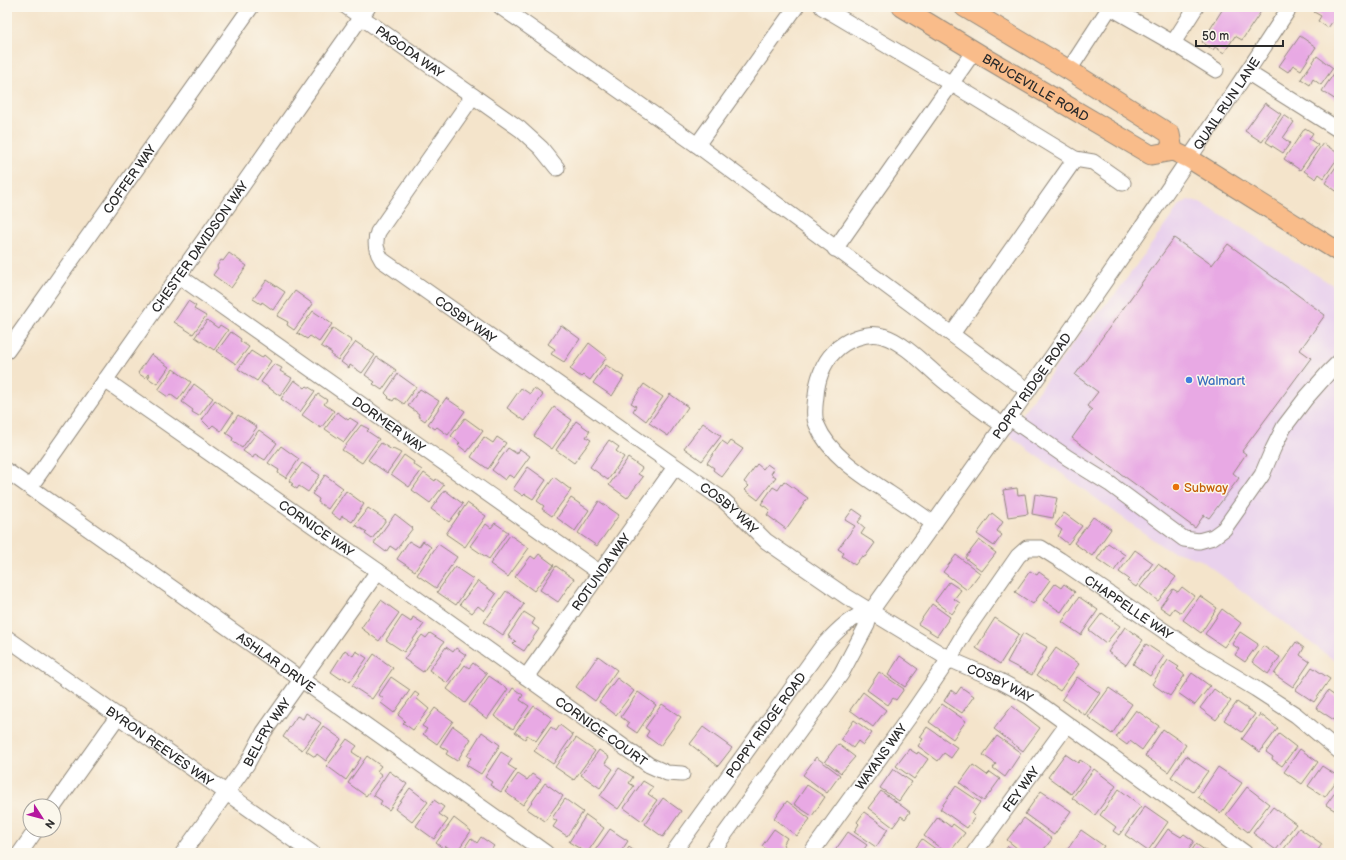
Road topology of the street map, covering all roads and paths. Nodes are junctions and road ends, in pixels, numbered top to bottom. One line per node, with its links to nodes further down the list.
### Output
1 (251, 7): 30 (street, COFFER WAY)
2 (347, 7): 11 (street, PAGODA WAY)
3 (501, 7): 20 (street)
4 (796, 7): 20 (street)
5 (822, 7): 17 (street)
6 (902, 7): 13 (main road, BRUCEVILLE ROAD)
7 (964, 7): 14 (main road)
8 (1110, 7): 12 (street); 14 (street)
9 (1196, 7): 12 (street)
10 (1290, 7): 16 (street, QUAIL RUN LANE)
11 (365, 12): 18 (street, PAGODA WAY); 28 (street, CHESTER DAVIDSON WAY)
12 (1173, 43): 15 (street)
13 (974, 51): 17 (street); 21 (main road, BRUCEVILLE ROAD)
14 (1069, 70): 21 (main road)
15 (1216, 70)
16 (1247, 72): 19 (street); 23 (street, QUAIL RUN LANE)
17 (952, 84): 22 (street); 26 (street)
18 (473, 96): 24 (street, PAGODA WAY); 35 (street, COSBY WAY)
19 (1339, 130)
20 (697, 145): 26 (street)
21 (1173, 151): 23 (main road)
22 (1075, 159): 25 (street); 29 (street)
23 (1190, 159): 27 (main road); 33 (street, POPPY RIDGE ROAD)
24 (557, 168)
25 (1123, 183)
26 (835, 249): 29 (street)
27 (1339, 252)
28 (178, 276): 32 (street, CHESTER DAVIDSON WAY); 40 (street, DORMER WAY)
29 (952, 334): 33 (street)
30 (7, 351)
31 (1339, 362): 34 (street)
32 (105, 380): 37 (street, CHESTER DAVIDSON WAY); 39 (street, CORNICE WAY)
33 (1028, 391): 34 (street, POPPY RIDGE ROAD)
34 (1007, 422): 38 (street, POPPY RIDGE ROAD); 38 (street)
35 (675, 467): 40 (street, ROTUNDA WAY); 41 (street, COSBY WAY)
36 (7, 471): 37 (street, ASHLAR DRIVE)
37 (30, 487): 45 (street, ASHLAR DRIVE)
38 (934, 524): 41 (street, POPPY RIDGE ROAD)
39 (378, 571): 44 (street, CORNICE WAY); 45 (street, BELFRY WAY)
40 (600, 573): 44 (street, ROTUNDA WAY)
41 (871, 611): 43 (street, COSBY WAY); 57 (street, POPPY RIDGE ROAD); 58 (street, POPPY RIDGE ROAD)
42 (7, 639): 46 (street, BYRON REEVES WAY)
43 (949, 658): 47 (street, COSBY WAY); 48 (street, CHAPPELLE WAY); 59 (street, WAYANS WAY)
44 (526, 677): 49 (street, CORNICE COURT)
45 (302, 679): 50 (street, BELFRY WAY); 56 (street, ASHLAR DRIVE)
46 (118, 716): 50 (street, BYRON REEVES WAY); 51 (street)
47 (1067, 725): 60 (street, FEY WAY); 61 (street, COSBY WAY)
48 (1339, 751)
49 (682, 774)
50 (226, 793): 54 (street, BELFRY WAY); 55 (street, BYRON REEVES WAY)
51 (60, 798)
52 (30, 838): 53 (street)
53 (20, 853)
54 (183, 853)
55 (312, 853)
56 (546, 853)
57 (673, 853)
58 (711, 853)
59 (811, 853)
60 (974, 853)
61 (1244, 853)

